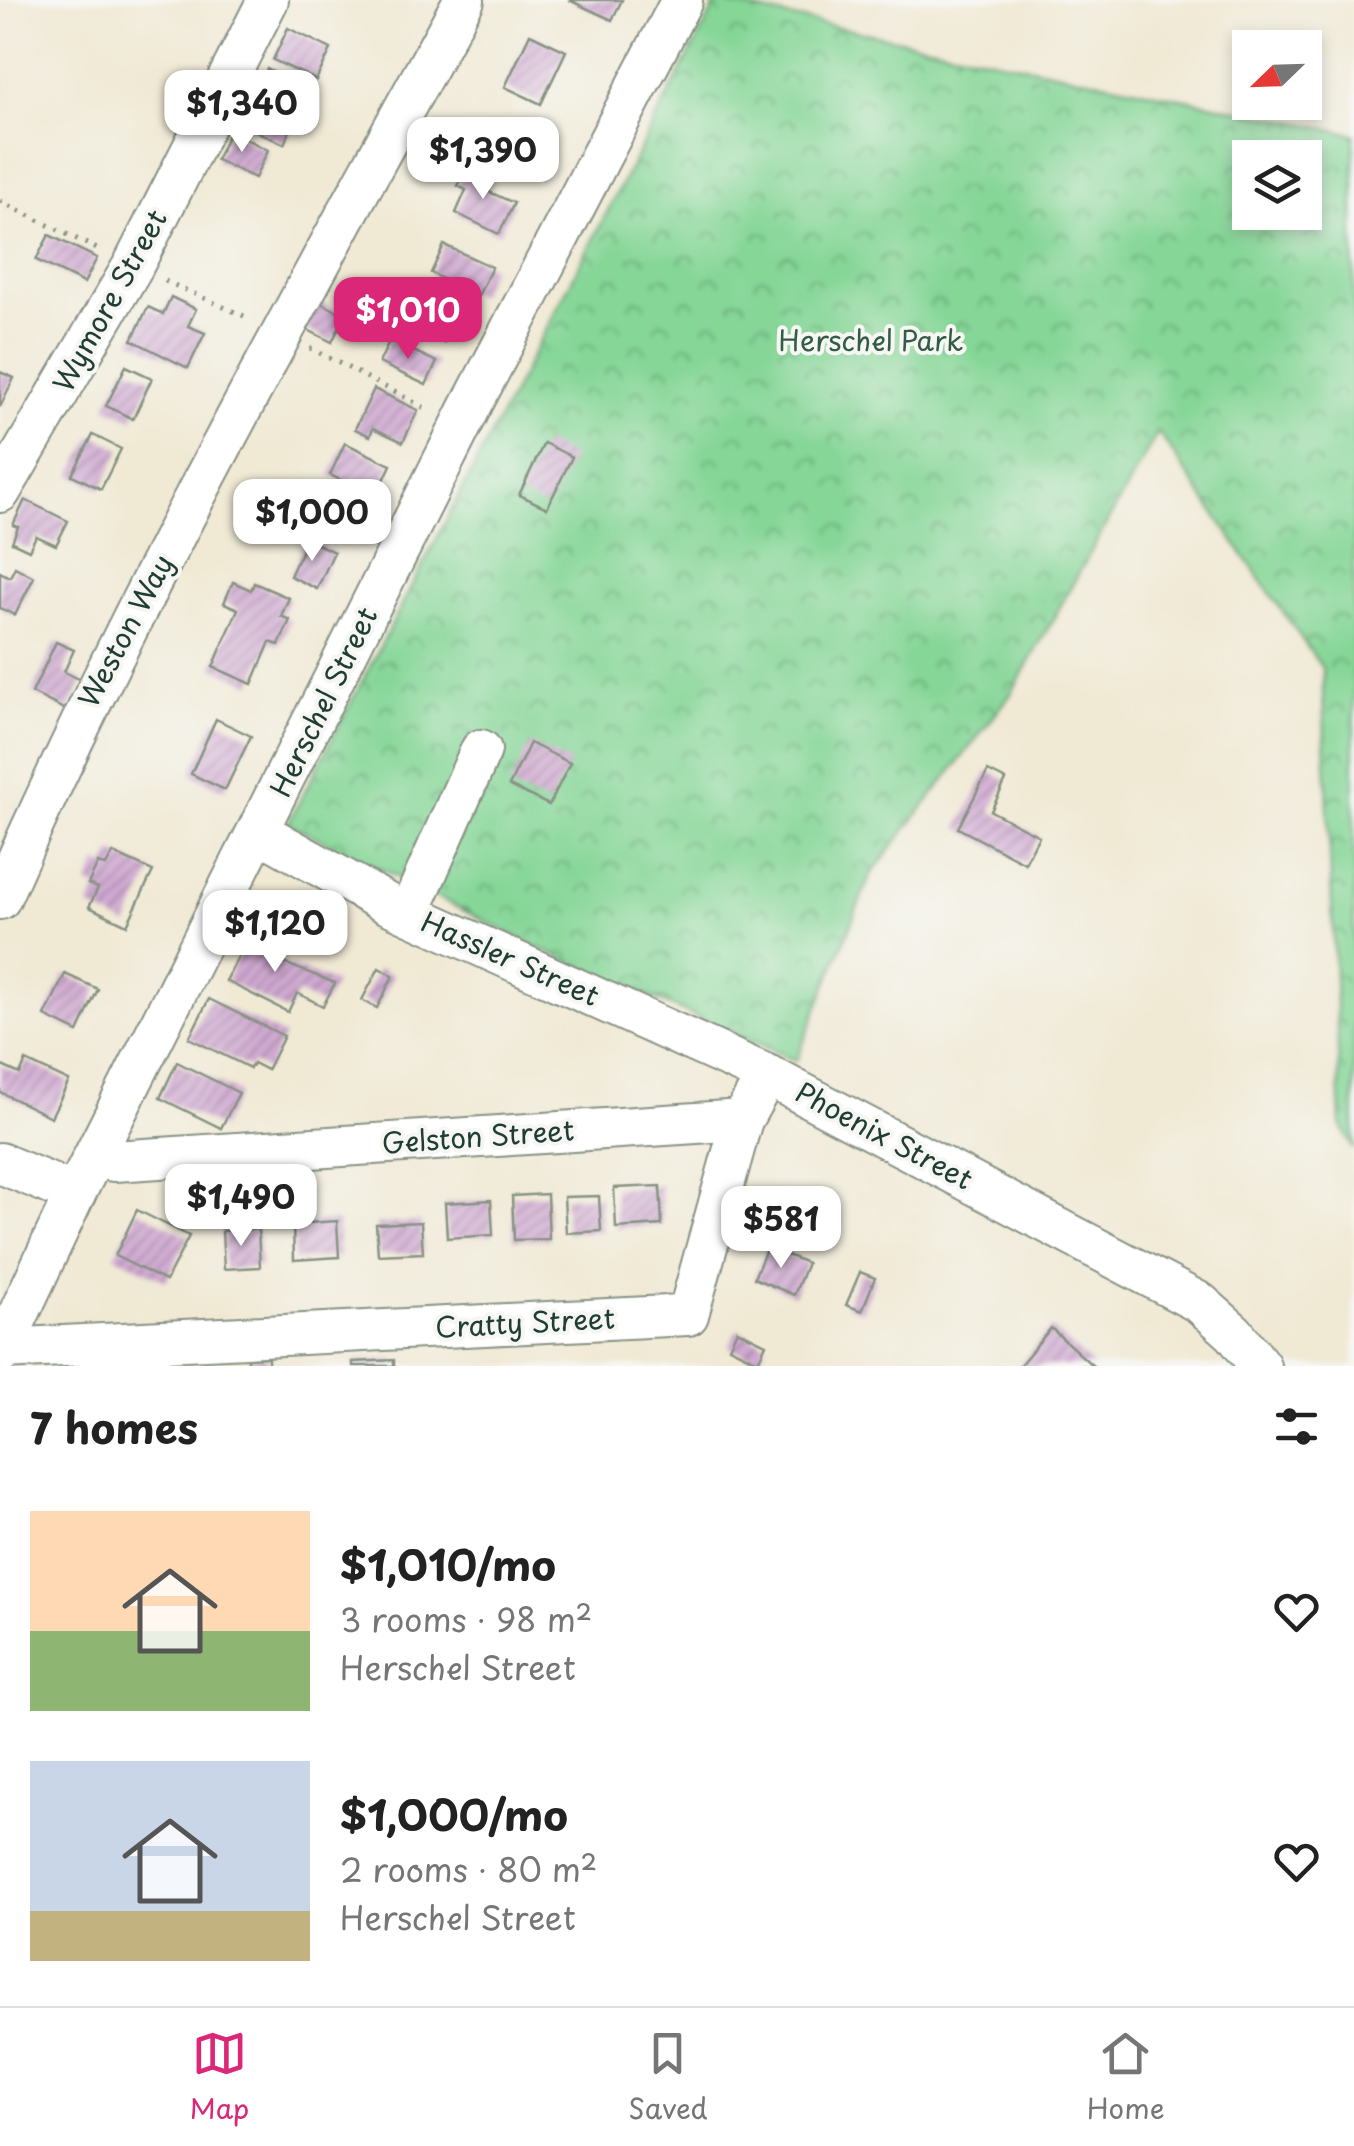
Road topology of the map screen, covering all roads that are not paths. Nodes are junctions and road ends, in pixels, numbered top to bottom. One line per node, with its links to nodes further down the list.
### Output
1 (268, 0): 4 (street, Wymore Street)
2 (464, 0): 7 (street, Weston Way)
3 (682, 0): 6 (street, Herschel Street)
4 (0, 492)
5 (481, 750): 8 (street)
6 (260, 832): 8 (street, Hassler Street); 11 (street, Herschel Street)
7 (0, 899)
8 (398, 908): 9 (street, Hassler Street)
9 (767, 1075): 10 (street, Phoenix Street); 16 (street, Phoenix Street)
10 (742, 1120): 11 (street, Gelston Street); 14 (street, Phoenix Street)
11 (94, 1158): 13 (street, Herschel Street)
12 (0, 1163): 13 (street)
13 (75, 1194): 15 (street, Herschel Street)
14 (688, 1314): 15 (street, Cratty Street)
15 (1, 1352)
16 (1260, 1366)

